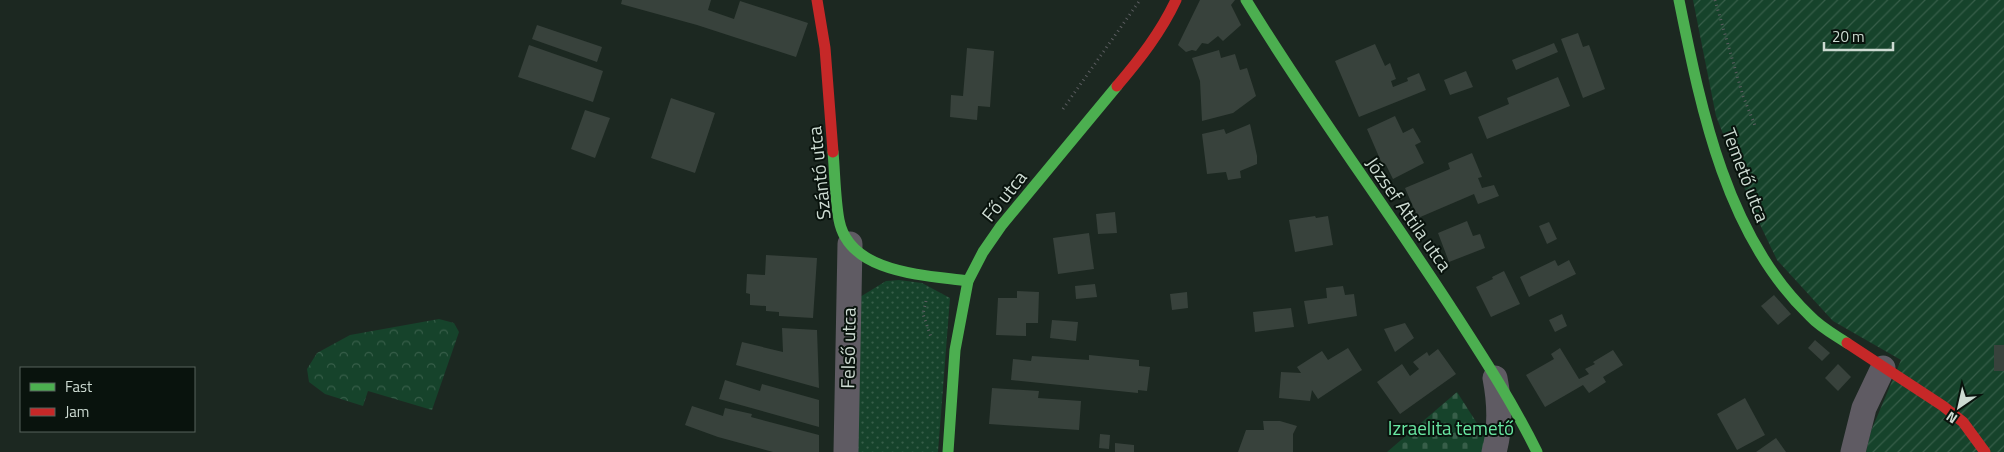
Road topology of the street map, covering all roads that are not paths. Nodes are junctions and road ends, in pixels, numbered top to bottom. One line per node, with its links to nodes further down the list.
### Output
1 (817, 0): 5 (street, Szántó utca)
2 (1176, 0): 6 (street, Fő utca)
3 (1246, 0): 8 (street, József Attila utca)
4 (1679, 0): 7 (street, Temető utca)
5 (850, 244): 6 (street, Szántó utca); 9 (street, Felső utca)
6 (968, 281): 10 (street, Fő utca)
7 (1883, 368): 13 (street); 14 (street, Temető utca)
8 (1495, 376): 11 (street); 12 (street, József Attila utca)
9 (846, 452)
10 (948, 452)
11 (1494, 452)
12 (1537, 452)
13 (1854, 452)
14 (1985, 452)

